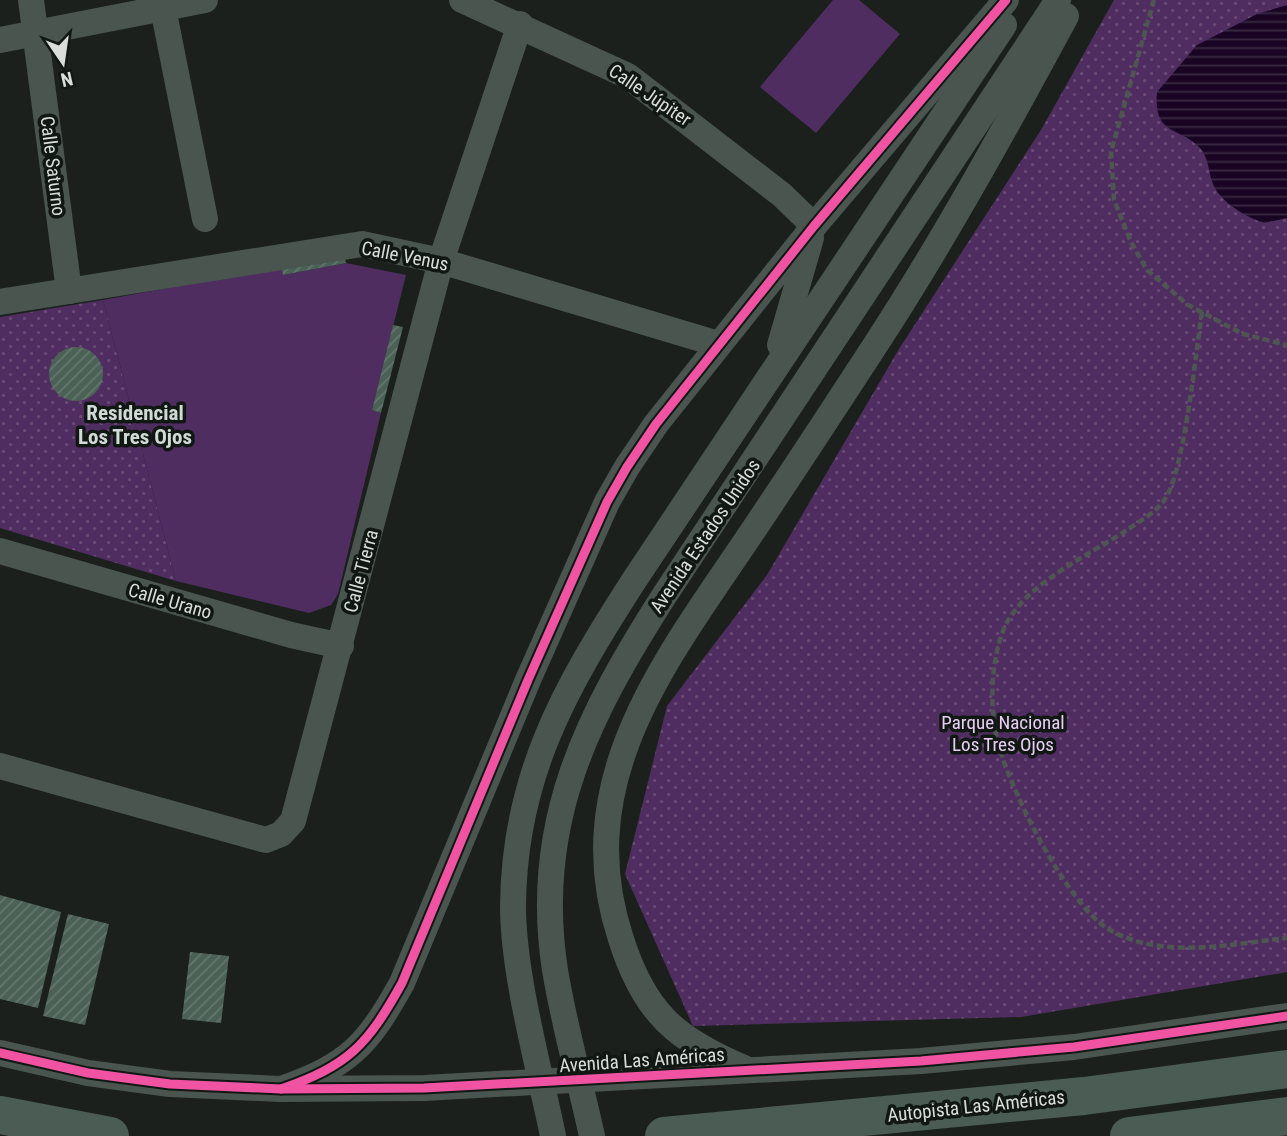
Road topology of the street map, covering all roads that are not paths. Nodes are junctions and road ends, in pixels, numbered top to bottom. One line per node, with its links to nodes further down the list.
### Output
1 (31, 0): 10 (street, Calle Saturno)
2 (205, 0): 8 (street)
3 (462, 0): 9 (street, Calle Júpiter)
4 (1006, 0): 13 (street)
5 (1020, 0): 18 (street, Avenida Estados Unidos)
6 (1058, 0): 31 (street, Avenida Estados Unidos)
7 (1075, 0): 25 (street)
8 (163, 8): 10 (street); 12 (street)
9 (520, 24): 13 (street, Calle Júpiter); 14 (street, Calle Tierra)
10 (37, 34): 11 (street); 15 (street, Calle Saturno)
11 (0, 40)
12 (205, 219)
13 (814, 226): 17 (street); 18 (street)
14 (441, 261): 15 (street, Calle Venus); 17 (street, Calle Venus); 20 (street, Calle Tierra)
15 (69, 291): 16 (street, Calle Venus)
16 (0, 302)
17 (718, 344): 26 (street)
18 (773, 371): 30 (street, Avenida Estados Unidos)
19 (0, 551): 20 (street, Calle Urano)
20 (341, 646): 21 (street, Calle Tierra)
21 (0, 766)
22 (1287, 1016): 25 (street, Avenida Las Américas)
23 (0, 1053): 26 (street, Avenida Las Américas)
24 (1287, 1069): 32 (highway, Autopista Las Américas)
25 (749, 1070): 26 (street, Avenida Las Américas)
26 (281, 1089)
27 (0, 1115): 29 (highway)
28 (1287, 1116): 33 (highway)
29 (110, 1136)
30 (553, 1136)
31 (592, 1136)
32 (664, 1136)
33 (1129, 1136)

